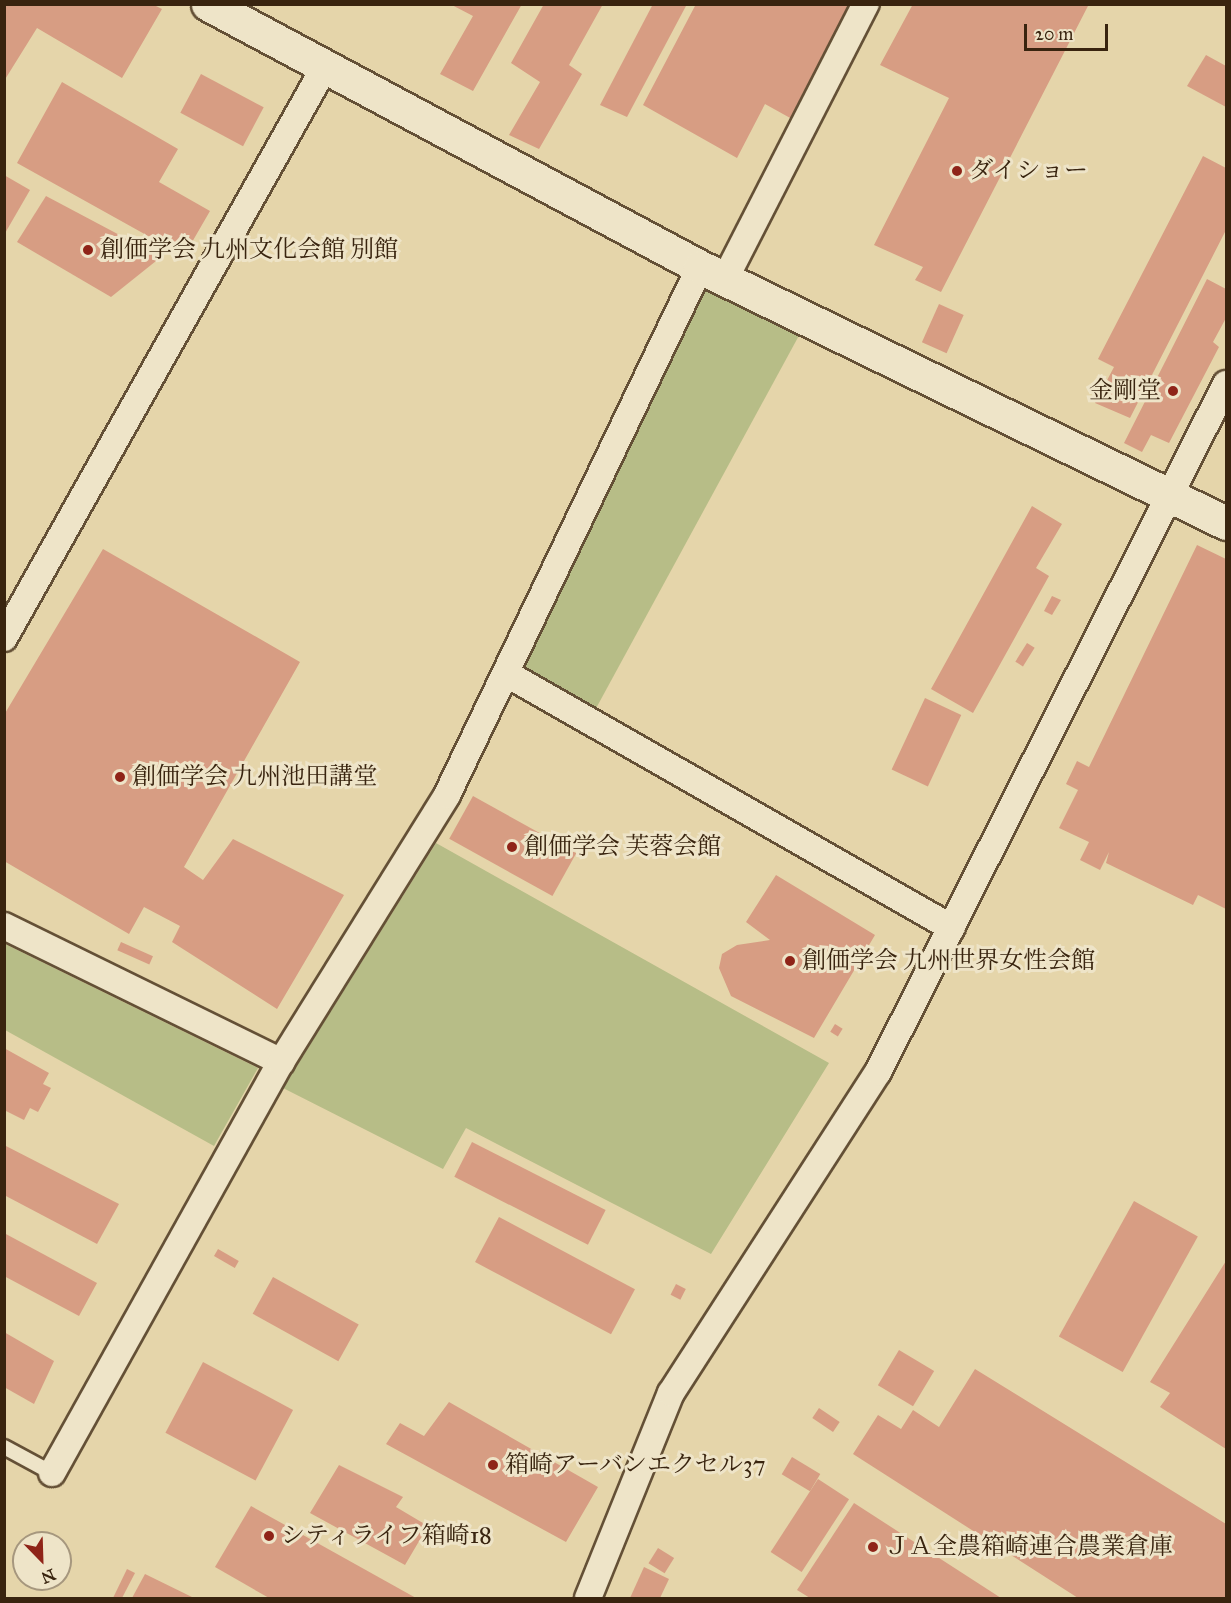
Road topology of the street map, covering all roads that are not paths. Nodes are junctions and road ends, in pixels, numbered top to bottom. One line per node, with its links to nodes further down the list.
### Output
1 (208, 4): 3 (street)
2 (866, 4): 4 (street)
3 (323, 70): 4 (street); 8 (street)
4 (713, 272): 6 (street); 9 (street)
5 (1227, 384): 6 (street)
6 (1171, 497): 7 (street); 11 (street)
7 (1227, 523)
8 (4, 638)
9 (507, 674): 11 (street); 12 (street)
10 (4, 926): 12 (street)
11 (952, 928): 15 (street)
12 (280, 1062): 14 (street)
13 (4, 1447): 14 (lane)
14 (52, 1473)
15 (588, 1599)

